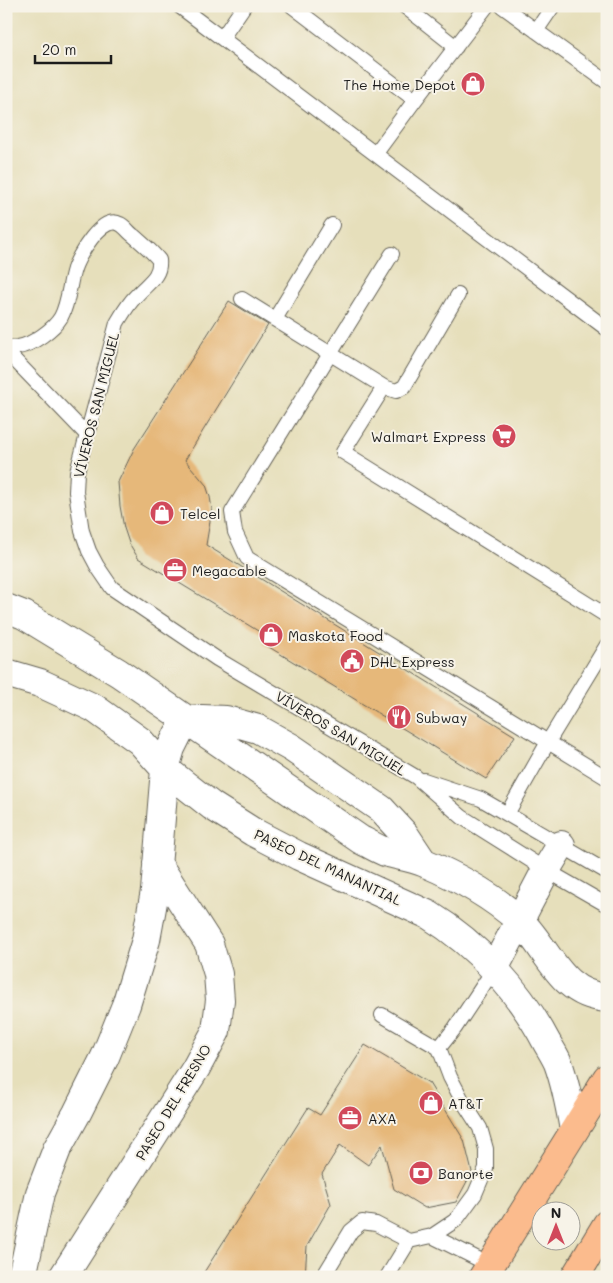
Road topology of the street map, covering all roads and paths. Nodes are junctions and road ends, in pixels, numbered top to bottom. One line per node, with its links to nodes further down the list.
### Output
1 (179, 6): 9 (lane)
2 (244, 6): 9 (lane)
3 (292, 6): 12 (lane)
4 (404, 6): 10 (lane)
5 (486, 6): 10 (lane)
6 (502, 6): 8 (lane)
7 (553, 6): 8 (lane)
8 (536, 31): 11 (lane)
9 (222, 38): 13 (lane)
10 (456, 47): 12 (lane)
11 (607, 82)
12 (415, 100): 13 (lane)
13 (376, 154): 19 (lane)
14 (332, 224): 18 (lane)
15 (392, 254): 22 (lane)
16 (458, 295): 23 (lane)
17 (242, 299): 18 (lane)
18 (274, 319): 22 (lane)
19 (607, 329)
20 (6, 346): 24 (lane, VÍVEROS SAN MIGUEL)
21 (6, 351): 24 (lane)
22 (330, 354): 23 (lane); 30 (lane)
23 (384, 387): 26 (lane)
24 (87, 436): 32 (lane, VÍVEROS SAN MIGUEL)
25 (6, 608): 29 (street)
26 (607, 616)
27 (607, 645): 30 (lane)
28 (6, 673): 31 (street, PASEO DEL MANANTIAL)
29 (187, 720): 31 (street); 36 (street); 36 (street)
30 (548, 742): 33 (lane); 34 (lane)
31 (165, 769): 37 (street); 42 (street, PASEO DEL MANANTIAL)
32 (416, 777): 34 (lane, VÍVEROS SAN MIGUEL); 38 (lane, VÍVEROS SAN MIGUEL)
33 (607, 778)
34 (507, 814): 35 (lane, VÍVEROS SAN MIGUEL)
35 (561, 845): 38 (street); 39 (lane, VÍVEROS SAN MIGUEL)
36 (423, 862): 41 (street)
37 (158, 863): 52 (street); 53 (street, PASEO DEL FRESNO)
38 (546, 870): 40 (lane, VÍVEROS SAN MIGUEL); 41 (street)
39 (607, 872)
40 (607, 905)
41 (519, 921): 42 (street); 43 (street)
42 (494, 969): 45 (lane); 47 (street, PASEO DEL MANANTIAL)
43 (607, 998)
44 (382, 1015): 45 (lane)
45 (438, 1048): 49 (lane)
46 (607, 1078): 47 (highway)
47 (574, 1130): 51 (highway)
48 (607, 1224): 56 (highway)
49 (432, 1236): 50 (lane); 51 (lane)
50 (409, 1241): 54 (lane); 55 (lane)
51 (486, 1271)
52 (22, 1277)
53 (63, 1277)
54 (323, 1277)
55 (388, 1277)
56 (575, 1277)

